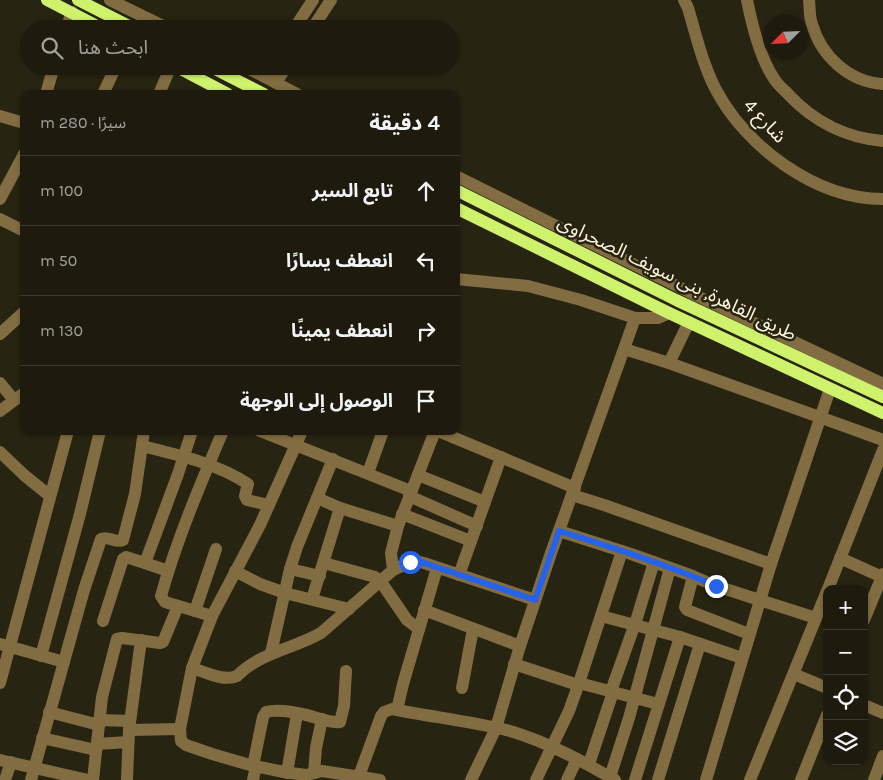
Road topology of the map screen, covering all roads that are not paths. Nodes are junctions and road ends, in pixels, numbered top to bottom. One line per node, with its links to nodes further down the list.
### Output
1 (47, 0): 10 (main road)
2 (78, 0): 9 (main road)
3 (110, 0): 14 (street)
4 (313, 0): 15 (street)
5 (330, 0): 16 (street)
6 (684, 0): 39 (street, شارع 4)
7 (747, 0): 34 (street)
8 (809, 0): 25 (street)
9 (96, 4): 13 (main road)
10 (72, 12): 11 (street); 12 (main road)
11 (69, 20)
12 (87, 20)
13 (121, 20)
14 (150, 20)
15 (300, 20)
16 (318, 20)
17 (51, 75): 26 (street)
18 (112, 75): 27 (street)
19 (167, 75): 28 (street)
20 (192, 75): 29 (main road)
21 (227, 75): 30 (main road)
22 (270, 75): 24 (street)
23 (281, 75): 24 (street)
24 (276, 82): 31 (street)
25 (883, 84)
26 (47, 90)
27 (105, 90)
28 (161, 90)
29 (220, 90)
30 (256, 90)
31 (290, 90)
32 (0, 116): 33 (street)
33 (20, 122)
34 (883, 141)
35 (20, 162): 38 (street)
36 (460, 178): 52 (street)
37 (460, 192): 55 (main road, طريق القاهرة, بنى سويف الصحراوى)
38 (0, 199)
39 (883, 199)
40 (460, 210): 44 (main road, طريق القاهرة, بنى سويف الصحراوى)
41 (0, 219): 42 (street)
42 (20, 230)
43 (460, 279): 46 (street)
44 (668, 313): 46 (street); 47 (main road, طريق القاهرة, بنى سويف الصحراوى)
45 (20, 316): 48 (street)
46 (634, 318): 49 (street)
47 (689, 322): 50 (street); 53 (main road, طريق القاهرة, بنى سويف الصحراوى)
48 (0, 334)
49 (624, 349): 50 (street); 80 (street)
50 (669, 363): 58 (street)
51 (0, 383): 54 (street)
52 (883, 384)
53 (830, 388): 57 (main road, طريق القاهرة, بنى سويف الصحراوى); 58 (street)
54 (19, 396): 56 (street)
55 (883, 397)
56 (0, 412)
57 (883, 413)
58 (820, 417): 69 (street); 98 (street)
59 (67, 435): 82 (street)
60 (99, 435): 136 (street)
61 (143, 435): 71 (street)
62 (191, 435): 74 (street)
63 (221, 435): 77 (street)
64 (270, 435): 70 (street)
65 (300, 435): 70 (street)
66 (382, 435): 78 (street)
67 (434, 435): 79 (street)
68 (446, 435): 75 (street)
69 (883, 440)
70 (296, 445): 76 (street); 85 (street)
71 (142, 446): 74 (street); 138 (street)
72 (883, 450): 94 (street)
73 (0, 452): 82 (street)
74 (184, 456): 77 (street); 96 (street)
75 (500, 457): 80 (street); 84 (street)
76 (333, 459): 78 (street); 83 (street)
77 (209, 464): 85 (street); 104 (street)
78 (368, 473): 81 (street)
79 (418, 475): 81 (street); 84 (street)
80 (574, 492): 90 (street); 98 (street)
81 (410, 493): 87 (street); 89 (street)
82 (50, 496): 133 (street)
83 (317, 498): 86 (street); 101 (street)
84 (485, 502): 89 (street)
85 (269, 505): 103 (street)
86 (340, 508): 88 (street); 97 (street)
87 (402, 514): 88 (street); 91 (street)
88 (398, 526): 102 (street)
89 (477, 526): 91 (street)
90 (559, 531): 93 (street); 113 (street)
91 (471, 541): 105 (street)
92 (216, 549): 120 (street)
93 (622, 551): 95 (street); 122 (street)
94 (840, 558): 108 (street); 110 (street)
95 (654, 562): 100 (street); 125 (street)
96 (145, 563): 104 (street); 124 (street)
97 (324, 563): 106 (street); 109 (street)
98 (771, 564): 115 (street)
99 (437, 568): 102 (street); 105 (street); 118 (street)
100 (670, 568): 107 (street); 128 (street)
101 (290, 569): 106 (street); 111 (street)
102 (393, 570): 109 (street)
103 (235, 571): 111 (street); 121 (street)
104 (168, 572): 116 (street)
105 (459, 575): 113 (street)
106 (320, 576): 112 (street)
107 (693, 576): 115 (street); 129 (street)
108 (882, 576): 119 (street)
109 (381, 582): 117 (street); 126 (street)
110 (829, 585)
111 (285, 593): 112 (street); 135 (street)
112 (312, 599): 117 (street)
113 (535, 600): 134 (street)
114 (823, 600): 123 (street)
115 (760, 601): 123 (street); 129 (street)
116 (178, 606): 120 (street); 131 (street)
117 (349, 609): 135 (street)
118 (424, 610): 126 (street); 127 (street)
119 (868, 610)
120 (195, 611): 121 (street)
121 (212, 616): 140 (street)
122 (601, 616): 125 (street); 144 (street)
123 (816, 618): 142 (street)
124 (103, 621)
125 (635, 624): 128 (street); 147 (street)
126 (419, 628): 151 (street)
127 (473, 628): 134 (street); 146 (street)
128 (652, 630): 130 (street); 148 (street)
129 (749, 634): 137 (street)
130 (680, 636): 132 (street); 149 (street)
131 (140, 640): 157 (street); 160 (street)
132 (700, 644): 137 (street); 185 (street)
133 (5, 645): 136 (street); 143 (street)
134 (520, 646): 139 (street)
135 (272, 653): 140 (street)
136 (41, 656): 138 (street)
137 (742, 658): 186 (street)
138 (64, 662): 152 (street)
139 (514, 664): 144 (street); 158 (street)
140 (192, 668): 159 (street)
141 (346, 670): 155 (street)
142 (794, 674): 145 (street); 187 (street)
143 (0, 683)
144 (579, 684): 147 (street); 163 (street)
145 (823, 686)
146 (462, 688)
147 (612, 692): 148 (street); 166 (street)
148 (635, 698): 149 (street); 174 (street)
149 (658, 704): 184 (street)
150 (868, 707): 153 (street)
151 (397, 710): 158 (street); 171 (street)
152 (50, 712): 157 (street); 161 (street)
153 (883, 713)
154 (298, 714): 155 (street); 167 (street); 169 (street)
155 (322, 719): 170 (street)
156 (825, 720): 188 (street)
157 (99, 723): 160 (street); 162 (street)
158 (496, 728): 163 (street); 181 (street)
159 (180, 729): 160 (street); 167 (street)
160 (129, 731): 162 (street); 178 (street)
161 (42, 738): 162 (street); 168 (street)
162 (97, 747): 177 (street)
163 (552, 747): 166 (street); 182 (street)
164 (883, 756): 189 (street)
165 (5, 761): 168 (street); 175 (street)
166 (583, 762): 174 (street); 183 (street)
167 (255, 766): 169 (street); 179 (street)
168 (33, 774): 172 (street)
169 (289, 775): 170 (street)
170 (319, 775): 173 (street)
171 (359, 776): 173 (street); 180 (street)
172 (63, 777): 176 (street)
173 (346, 777)
174 (605, 777)
175 (5, 780)
176 (88, 780)
177 (92, 780)
178 (127, 780)
179 (253, 780)
180 (380, 780)
181 (471, 780)
182 (536, 780)
183 (567, 780)
184 (635, 780)
185 (658, 780)
186 (706, 780)
187 (750, 780)
188 (801, 780)
189 (874, 780)

